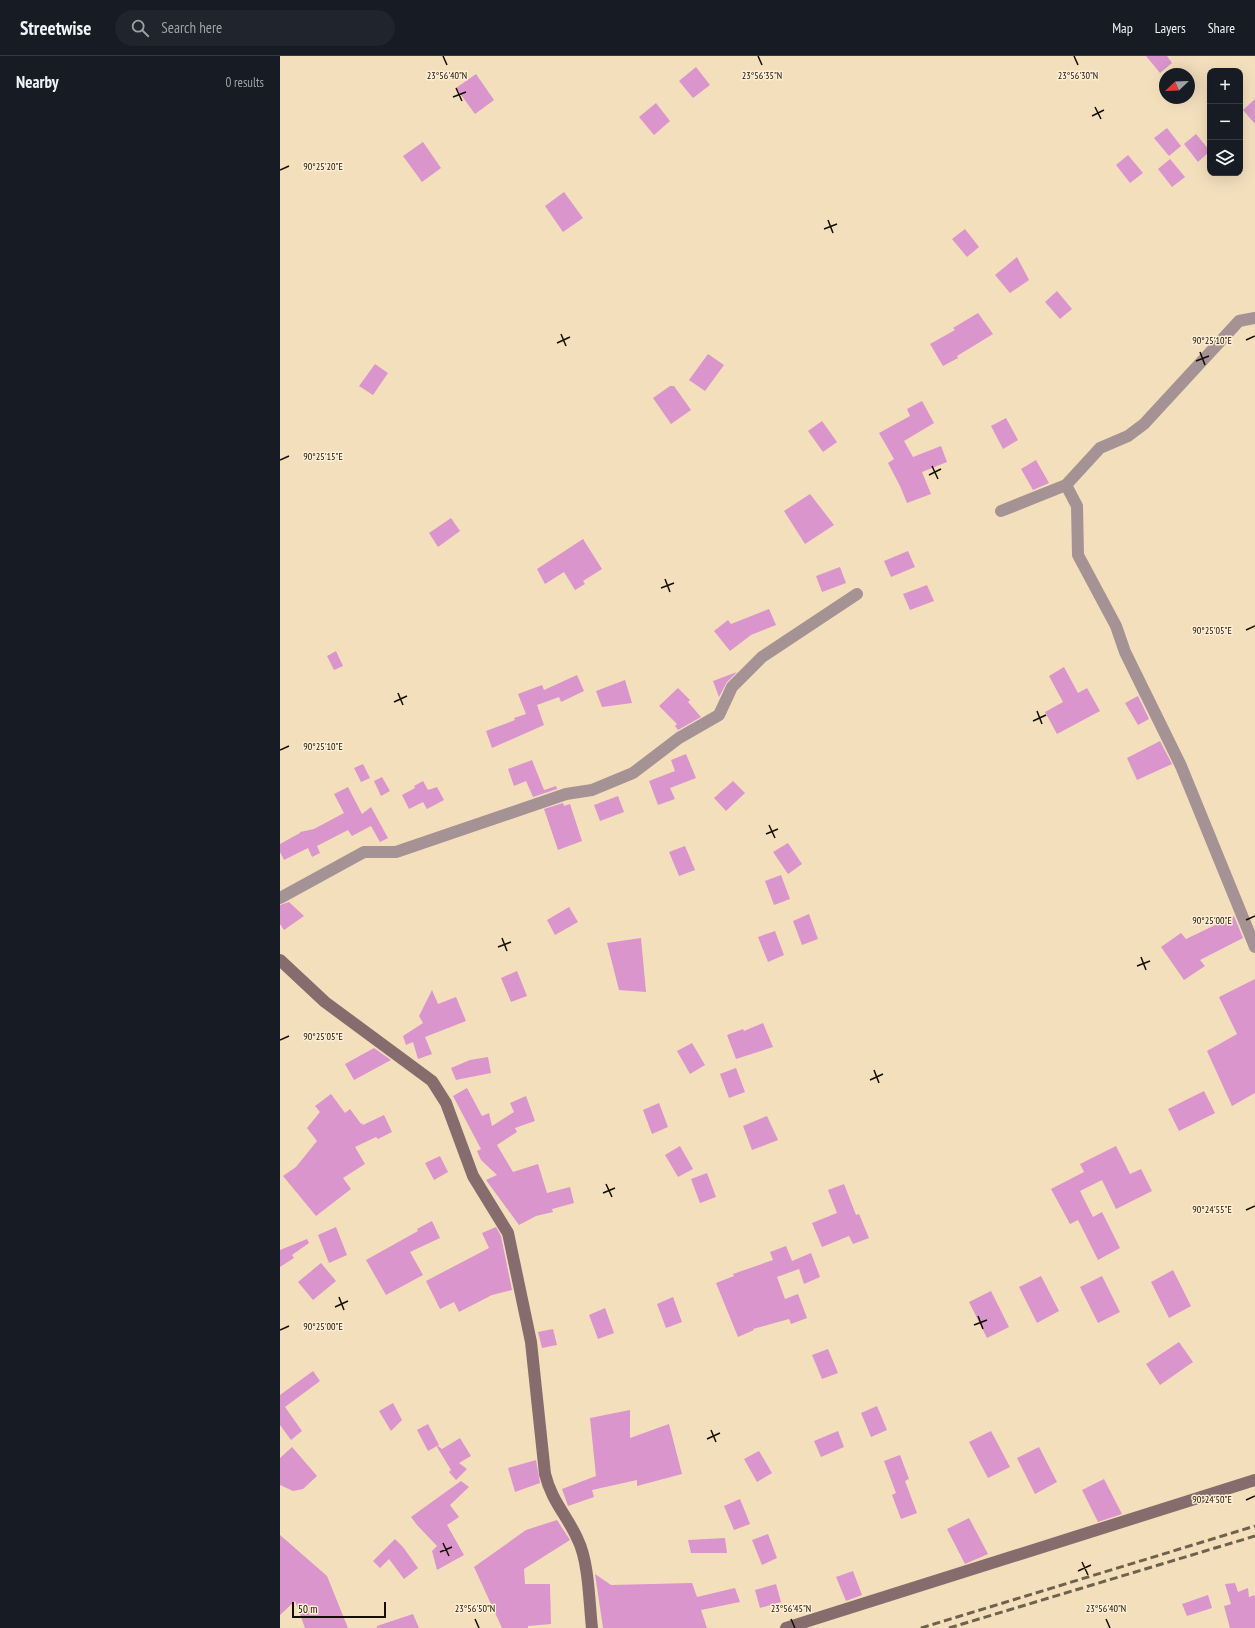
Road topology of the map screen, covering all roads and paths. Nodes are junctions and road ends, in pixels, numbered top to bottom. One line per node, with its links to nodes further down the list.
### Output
1 (1255, 318): 2 (street)
2 (1066, 485): 3 (street); 6 (street)
3 (1001, 512)
4 (857, 594): 5 (street)
5 (280, 898)
6 (1255, 947)
7 (280, 960): 9 (street)
8 (1255, 1480): 10 (street)
9 (592, 1628)
10 (786, 1628)

